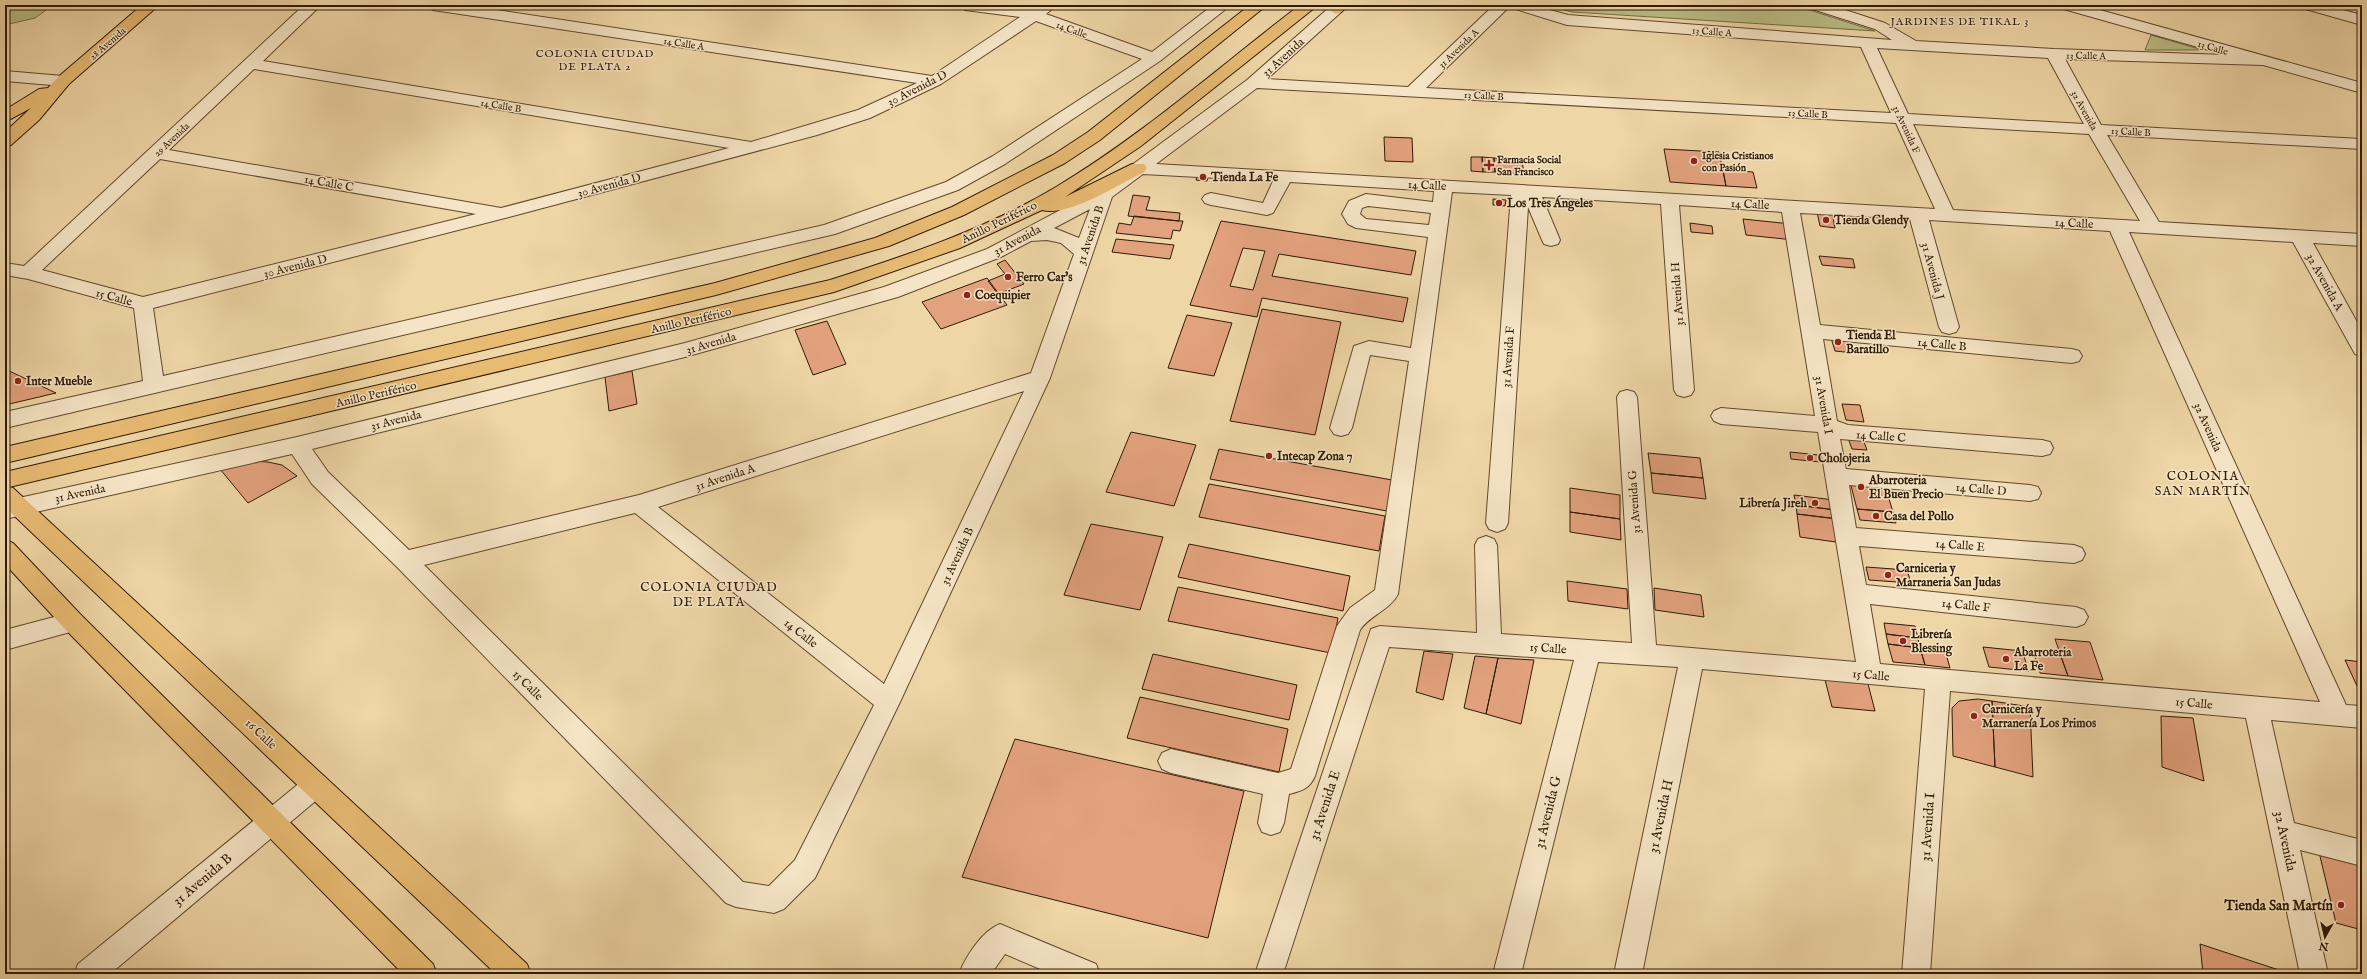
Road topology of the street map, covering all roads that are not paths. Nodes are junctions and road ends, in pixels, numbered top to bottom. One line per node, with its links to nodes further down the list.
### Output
1 (151, 5): 25 (main road, 28 Avenida)
2 (313, 5): 23 (street, 29 Avenida)
3 (433, 5): 26 (street, 14 Calle A)
4 (965, 5): 15 (street, 14 Calle)
5 (1049, 5): 15 (street, 30 Avenida D)
6 (1223, 5): 21 (street)
7 (1259, 5): 76 (main road, Anillo Periférico)
8 (1310, 5): 47 (main road, Anillo Periférico)
9 (1503, 5): 29 (street, 31 Avenida A)
10 (1515, 5): 18 (street, 13 Calle A)
11 (1814, 5): 19 (street, 13 Calle A)
12 (2065, 5): 17 (street, 13 Calle)
13 (2307, 5): 16 (street)
14 (1338, 6): 27 (street, 31 Avenida)
15 (1035, 15): 21 (street, 14 Calle); 26 (street, 30 Avenida D)
16 (2362, 20)
17 (2123, 38): 20 (street, 13 Calle A); 22 (street, 13 Calle); 22 (street, 13 Calle A)
18 (1867, 43): 19 (street, 13 Calle A); 31 (street, 31 Avenida F)
19 (1911, 44): 20 (street, 13 Calle A)
20 (2054, 54): 32 (street, 32 Avenida)
21 (1154, 58): 67 (street)
22 (2262, 62): 28 (street, 13 Calle)
23 (251, 64): 35 (street, 14 Calle B); 36 (street, 29 Avenida)
24 (5, 76): 25 (street)
25 (63, 81): 30 (main road, 28 Avenida); 33 (main road, 28 Avenida)
26 (935, 81): 35 (street, 30 Avenida D)
27 (1253, 83): 29 (street, 13 Calle B); 37 (street, 31 Avenida)
28 (2362, 88)
29 (1413, 91): 31 (street, 13 Calle B)
30 (5, 117)
31 (1902, 118): 32 (street, 13 Calle B); 49 (street, 31 Avenida F)
32 (2095, 129): 34 (street, 13 Calle B); 51 (street, 32 Avenida)
33 (5, 140)
34 (2362, 144)
35 (752, 146): 46 (street, 30 Avenida D)
36 (156, 153): 46 (street, 14 Calle C); 59 (street, 29 Avenida)
37 (1138, 168): 38 (street, 14 Calle); 41 (street, 31 Avenida); 47 (main road)
38 (1284, 177): 39 (street, 14 Calle); 42 (street)
39 (1444, 186): 40 (street, 14 Calle); 45 (street)
40 (1525, 190): 43 (street, 14 Calle); 55 (street); 82 (street, 31 Avenida F)
41 (1104, 194): 53 (street, 31 Avenida); 57 (street, 31 Avenida B)
42 (1211, 199)
43 (1670, 199): 44 (street, 14 Calle); 68 (street, 31 Avenida H)
44 (1790, 206): 48 (street, 14 Calle); 62 (street, 31 Avenida I)
45 (1441, 209): 52 (street); 52 (street)
46 (503, 213): 60 (street, 30 Avenida D)
47 (1024, 213): 78 (main road, Anillo Periférico)
48 (1918, 214): 49 (street, 14 Calle); 61 (street, 31 Avenida J)
49 (1947, 216): 50 (street, 14 Calle)
50 (2117, 226): 51 (street, 14 Calle); 101 (street, 32 Avenida)
51 (2153, 228): 54 (street, 14 Calle)
52 (1438, 232): 64 (street)
53 (1026, 235): 57 (street); 74 (street, 31 Avenida)
54 (2300, 237): 56 (street, 14 Calle); 63 (street, 32 Avenida A)
55 (1551, 240)
56 (2362, 240)
57 (1084, 254): 66 (street, 31 Avenida B)
58 (5, 269): 59 (street, 15 Calle)
59 (28, 273): 60 (street, 15 Calle)
60 (143, 304): 67 (street, 15 Calle)
61 (1949, 327)
62 (1811, 331): 65 (street, 14 Calle B); 72 (street, 31 Avenida I)
63 (2362, 349)
64 (1420, 356): 73 (street); 104 (street)
65 (2072, 356)
66 (1040, 378): 81 (street, 31 Avenida A); 99 (street, 31 Avenida B)
67 (154, 387): 71 (street)
68 (1684, 390)
69 (1627, 397): 95 (street, 31 Avenida G)
70 (1721, 416): 72 (street, 14 Calle C)
71 (5, 420)
72 (1827, 425): 75 (street, 14 Calle C); 77 (street, 31 Avenida I)
73 (1341, 428)
74 (297, 445): 80 (street, 31 Avenida); 87 (street, 15 Calle)
75 (2042, 448)
76 (5, 455)
77 (1836, 476): 79 (street, 14 Calle D); 83 (street, 31 Avenida I)
78 (5, 480)
79 (2030, 493)
80 (8, 501): 103 (main road, 16 Calle)
81 (639, 504): 87 (street, 31 Avenida A); 99 (street, 14 Calle)
82 (1496, 523)
83 (1846, 536): 86 (street, 14 Calle E); 88 (street, 31 Avenida I)
84 (1486, 545): 93 (street)
85 (5, 549): 90 (main road)
86 (2074, 554)
87 (405, 560): 109 (street, 15 Calle)
88 (1856, 593): 89 (street, 14 Calle F); 97 (street, 31 Avenida I)
89 (2076, 617)
90 (73, 622): 92 (street); 105 (main road)
91 (1380, 636): 93 (street, 15 Calle); 115 (street, 31 Avenida E)
92 (5, 640)
93 (1488, 644): 94 (street, 15 Calle)
94 (1588, 651): 95 (street, 15 Calle); 116 (street, 31 Avenida G)
95 (1645, 655): 96 (street, 15 Calle)
96 (1692, 658): 97 (street, 15 Calle); 117 (street, 31 Avenida H)
97 (1870, 675): 98 (street, 15 Calle)
98 (1938, 681): 100 (street, 15 Calle); 118 (street, 31 Avenida I)
99 (888, 702): 109 (street, 31 Avenida B)
100 (2256, 708): 101 (street, 15 Calle); 107 (street, 32 Avenida)
101 (2351, 717)
102 (1171, 761): 104 (street)
103 (316, 785): 105 (street, 31 Avenida B); 112 (main road, 16 Calle)
104 (1278, 785): 106 (street)
105 (271, 821): 110 (street, 31 Avenida B); 111 (main road)
106 (1271, 823)
107 (2284, 833): 108 (street); 119 (street, 32 Avenida)
108 (2362, 853)
109 (774, 900)
110 (88, 974)
111 (423, 974)
112 (517, 974)
113 (973, 974): 114 (street)
114 (1086, 974)
115 (1269, 974)
116 (1507, 974)
117 (1628, 974)
118 (1916, 974)
119 (2314, 974)

